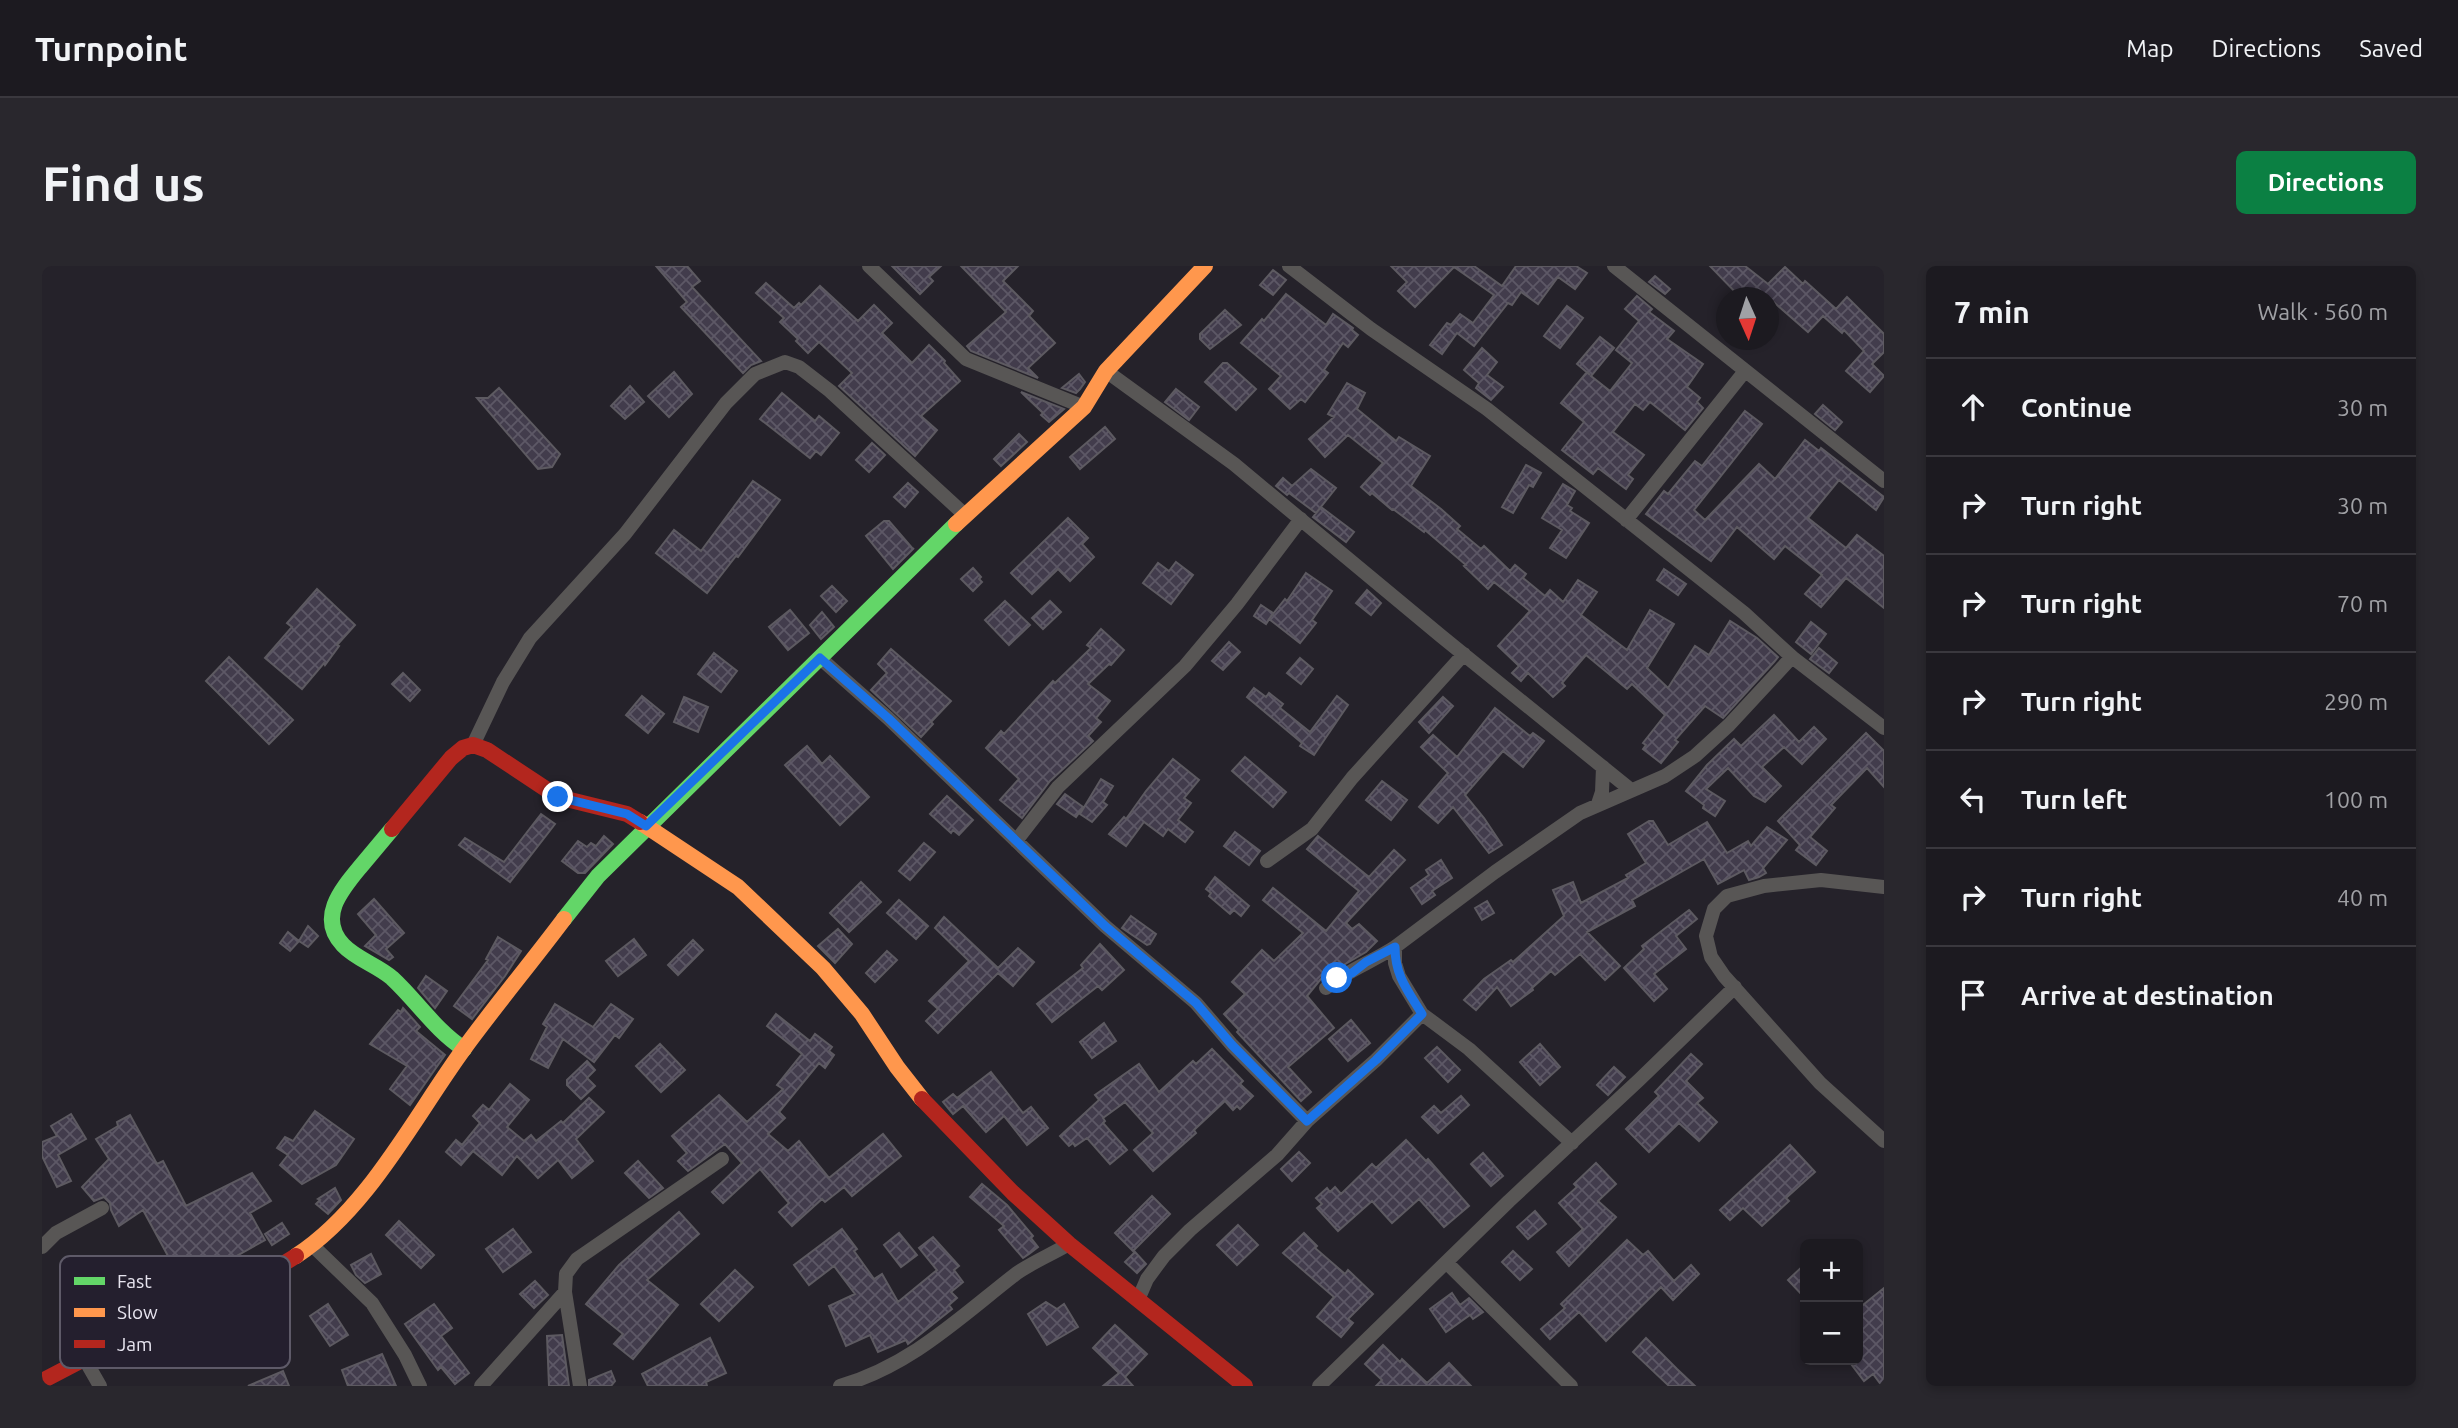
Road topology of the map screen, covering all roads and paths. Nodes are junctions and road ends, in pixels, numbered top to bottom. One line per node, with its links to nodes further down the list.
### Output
1 (869, 266): 7 (street)
2 (1205, 266): 5 (street)
3 (1289, 266): 11 (street)
4 (1614, 266): 6 (street)
5 (1106, 371): 7 (street); 10 (street)
6 (1745, 371): 8 (street); 11 (street)
7 (1084, 407): 9 (street)
8 (1884, 481)
9 (965, 515): 14 (street); 16 (street)
10 (1301, 519): 12 (street); 21 (street)
11 (1626, 520): 13 (street)
12 (1464, 654): 17 (street); 22 (street)
13 (1791, 657): 15 (street); 18 (street)
14 (820, 658): 20 (street); 21 (street)
15 (1884, 728)
16 (473, 745): 20 (street); 28 (street)
17 (1603, 767): 18 (street); 19 (street)
18 (1631, 790): 19 (street)
19 (1598, 804): 24 (street)
20 (646, 826): 28 (street); 34 (street)
21 (1016, 841): 29 (street)
22 (1267, 861)
23 (1884, 887): 25 (street)
24 (1395, 947): 26 (street); 27 (street)
25 (1735, 987): 30 (street); 31 (street)
26 (1326, 988)
27 (1422, 1014): 29 (street); 31 (street)
28 (464, 1049): 35 (street)
29 (1307, 1121): 40 (street)
30 (1884, 1141)
31 (1572, 1143): 38 (street)
32 (722, 1159): 39 (street)
33 (102, 1208): 36 (street)
34 (1069, 1244): 40 (street); 50 (street)
35 (312, 1245): 37 (street); 47 (street)
36 (42, 1247)
37 (290, 1259)
38 (1447, 1263): 52 (street); 53 (street)
39 (565, 1292): 41 (street); 42 (street)
40 (1138, 1300): 51 (street)
41 (546, 1315): 42 (street); 48 (street)
42 (571, 1322): 49 (street)
43 (65, 1368): 45 (street)
44 (90, 1368): 46 (street)
45 (42, 1381)
46 (100, 1386)
47 (420, 1386)
48 (481, 1386)
49 (580, 1386)
50 (840, 1386)
51 (1245, 1386)
52 (1319, 1386)
53 (1571, 1386)

